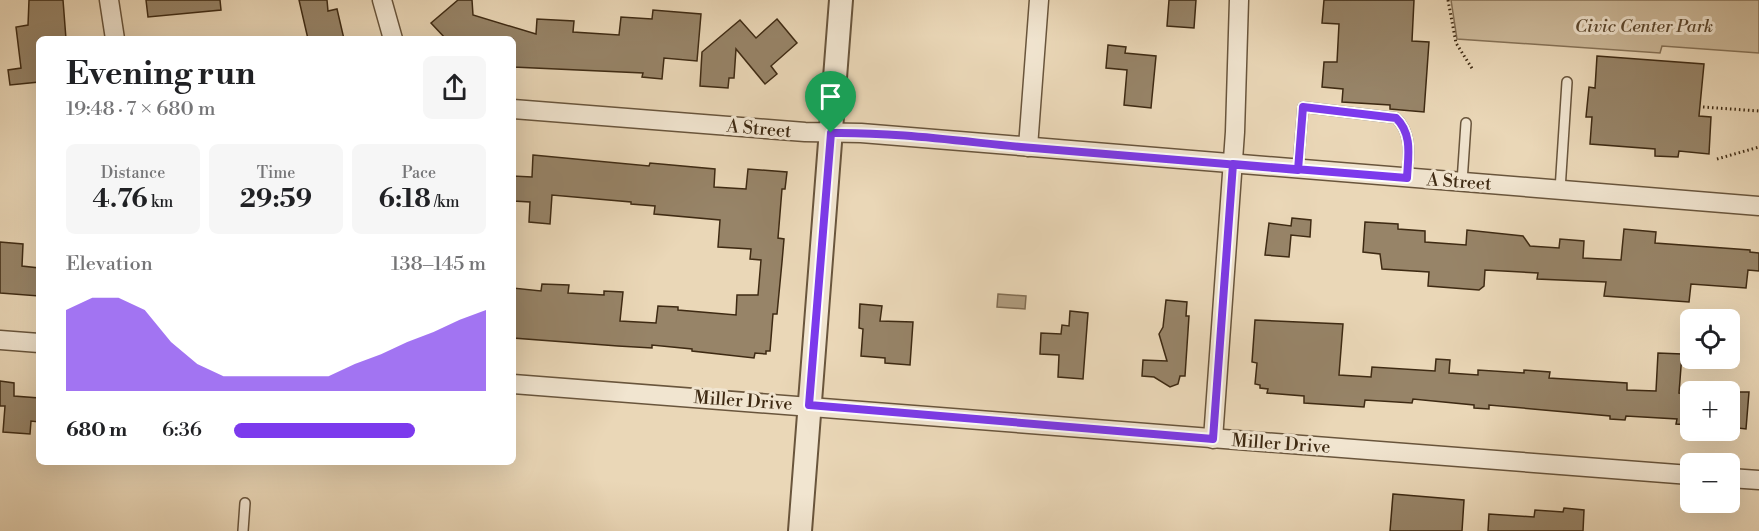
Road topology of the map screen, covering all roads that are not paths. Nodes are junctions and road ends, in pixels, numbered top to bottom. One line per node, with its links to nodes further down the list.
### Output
1 (109, 0): 6 (street)
2 (382, 0): 7 (street)
3 (841, 0): 11 (street)
4 (1039, 0): 12 (street)
5 (1239, 0): 13 (street)
6 (115, 36)
7 (392, 36)
8 (1567, 82): 17 (lane)
9 (516, 109): 11 (street, A Street)
10 (1466, 123): 16 (lane)
11 (831, 133): 12 (street, A Street); 22 (street)
12 (1028, 147): 13 (street, A Street)
13 (1233, 164): 14 (street, A Street); 23 (street)
14 (1298, 170): 15 (street, A Street); 15 (lane)
15 (1407, 178): 16 (street, A Street)
16 (1462, 182): 17 (street, A Street)
17 (1560, 190): 18 (street, A Street)
18 (1759, 206)
19 (0, 340): 20 (street)
20 (36, 343)
21 (516, 384): 22 (street, Miller Drive)
22 (809, 405): 23 (street, Miller Drive); 29 (street)
23 (1213, 439): 24 (street, Miller Drive)
24 (1680, 474)
25 (1740, 479): 26 (street)
26 (1759, 480)
27 (245, 503): 28 (lane)
28 (243, 531)
29 (800, 531)

